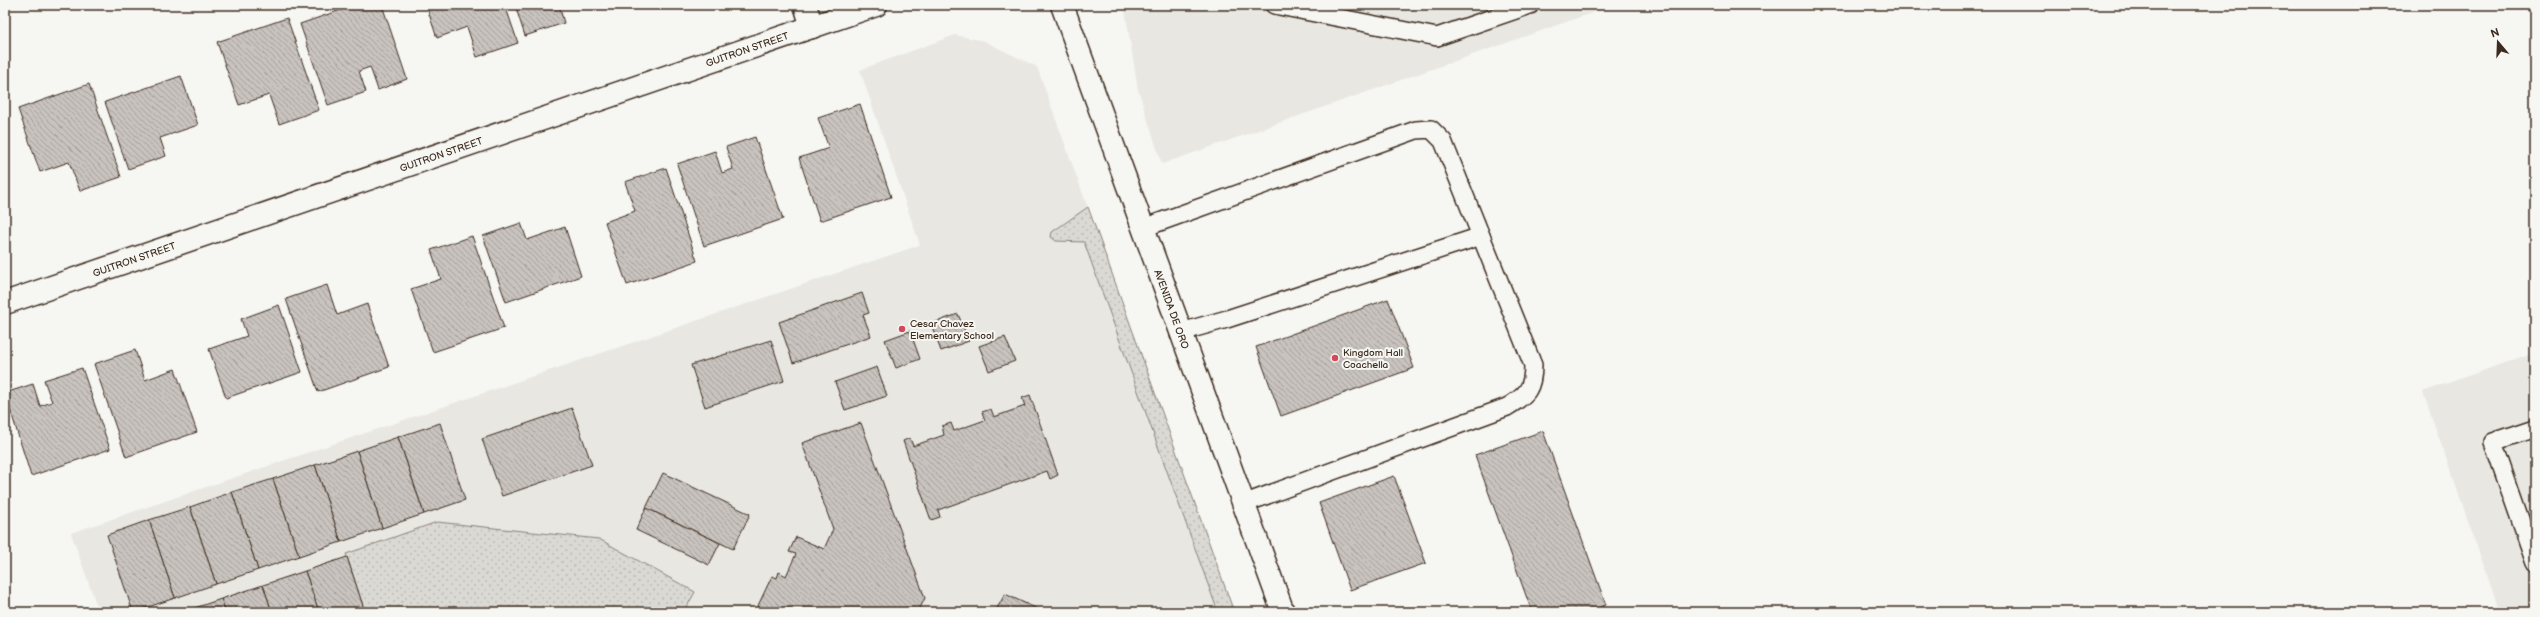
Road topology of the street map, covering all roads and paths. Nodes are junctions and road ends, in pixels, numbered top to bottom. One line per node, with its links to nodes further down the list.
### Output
1 (805, 5): 6 (street)
2 (876, 5): 6 (street, GUITRON STREET)
3 (1062, 5): 7 (street, AVENIDA DE ORO)
4 (1274, 5): 5 (lane)
5 (1530, 5)
6 (812, 27): 9 (street, GUITRON STREET)
7 (1143, 228): 8 (lane); 10 (street, AVENIDA DE ORO)
8 (1481, 236): 10 (lane); 12 (lane)
9 (5, 303)
10 (1181, 332): 12 (street, AVENIDA DE ORO)
11 (2535, 428): 13 (lane)
12 (1243, 504): 14 (street, AVENIDA DE ORO)
13 (2535, 562)
14 (1283, 612)

